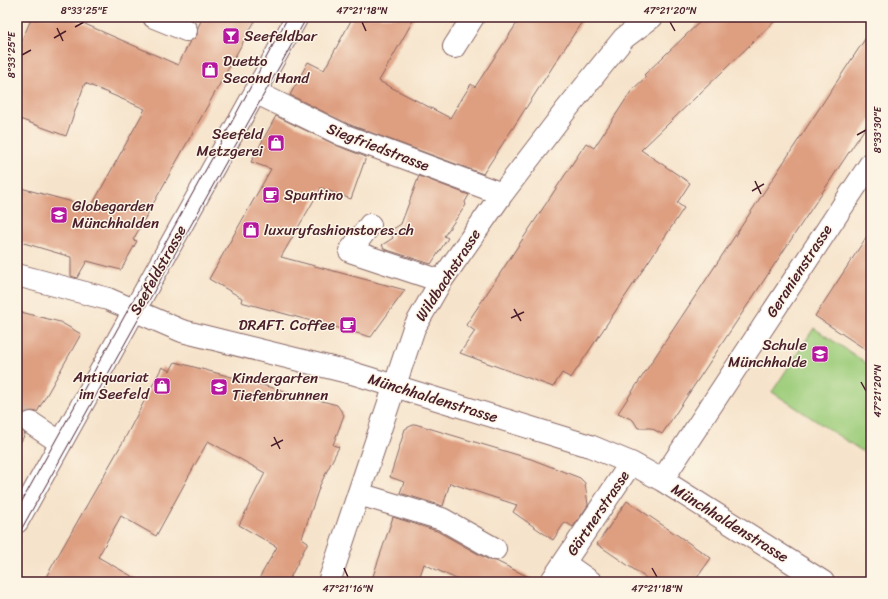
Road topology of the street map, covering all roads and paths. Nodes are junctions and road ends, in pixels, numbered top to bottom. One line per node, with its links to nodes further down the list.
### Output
1 (155, 17): 5 (street)
2 (297, 17): 7 (street, Seefeldstrasse)
3 (473, 17): 6 (street)
4 (652, 17): 9 (street, Wildbachstrasse)
5 (186, 30)
6 (454, 47)
7 (257, 93): 9 (street, Siegfriedstrasse); 13 (street, Seefeldstrasse)
8 (871, 163): 18 (street, Geranienstrasse)
9 (502, 194): 12 (street, Wildbachstrasse)
10 (370, 225): 12 (street)
11 (17, 275): 13 (street, Münchhaldenstrasse)
12 (441, 281): 14 (street, Wildbachstrasse)
13 (135, 311): 14 (street, Münchhaldenstrasse); 16 (street, Seefeldstrasse)
14 (396, 387): 17 (street, Münchhaldenstrasse); 19 (street, Wildbachstrasse)
15 (31, 424): 16 (street)
16 (61, 443): 20 (street, Seefeldstrasse)
17 (631, 463): 18 (street, Münchhaldenstrasse); 22 (street, Gärtnerstrasse)
18 (662, 480): 26 (street, Münchhaldenstrasse)
19 (359, 494): 21 (street); 23 (street, Wildbachstrasse)
20 (17, 522)
21 (495, 549)
22 (564, 563): 24 (street, Gärtnerstrasse); 25 (street)
23 (329, 582)
24 (551, 582)
25 (591, 582)
26 (824, 582)

